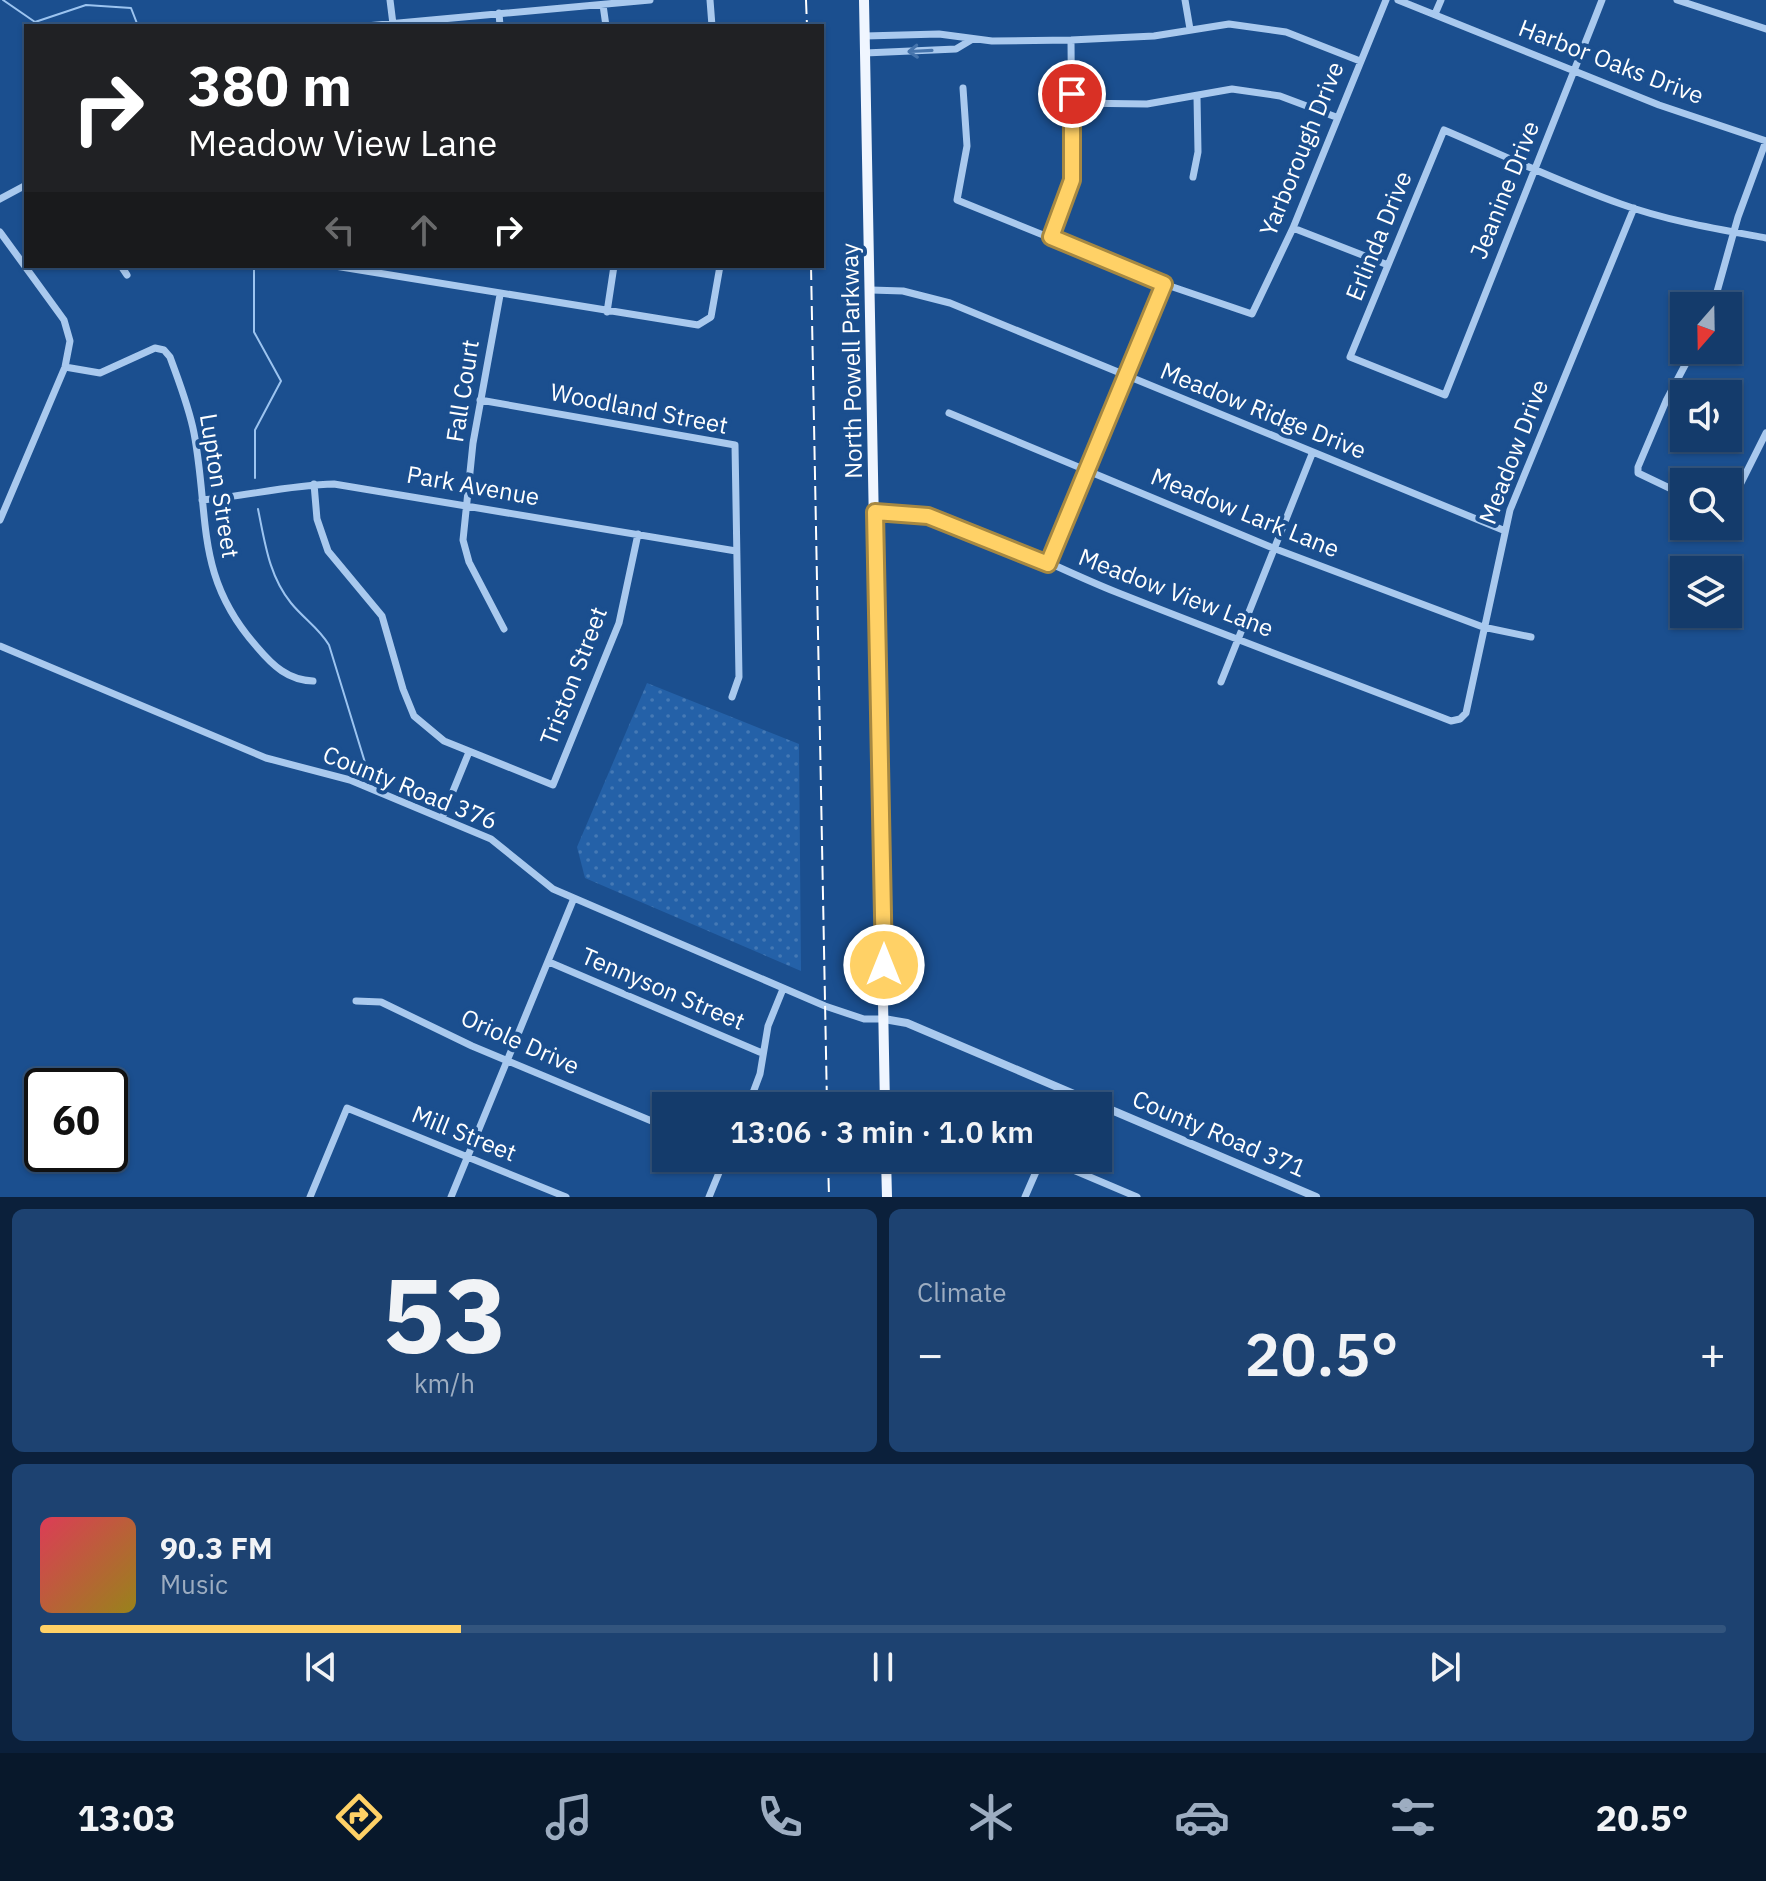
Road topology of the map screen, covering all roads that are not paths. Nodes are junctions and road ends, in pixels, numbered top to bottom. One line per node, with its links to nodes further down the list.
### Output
1 (390, 0): 14 (street)
2 (650, 0): 11 (street)
3 (710, 0): 17 (street)
4 (864, 0): 20 (main road, North Powell Parkway)
5 (1185, 0): 18 (street)
6 (1386, 0): 24 (street, Yarborough Drive)
7 (1398, 0): 13 (street, Harbor Oaks Drive)
8 (1441, 0): 13 (street)
9 (1602, 0): 25 (street, Jeanine Drive)
10 (1677, 0): 19 (street)
11 (603, 5): 12 (street); 16 (street)
12 (499, 13): 14 (street); 15 (street)
13 (1435, 14): 25 (street, Harbor Oaks Drive)
14 (393, 24)
15 (500, 24)
16 (606, 24)
17 (712, 24)
18 (1190, 29): 22 (street); 24 (street)
19 (1766, 29)
20 (865, 36): 21 (street); 23 (main road, North Powell Parkway)
21 (973, 39): 22 (street); 23 (street, one-way to 23)
22 (1071, 40): 28 (street)
23 (865, 53): 50 (main road, North Powell Parkway)
24 (1360, 61): 29 (street, Yarborough Drive)
25 (1574, 71): 30 (street, Harbor Oaks Drive); 31 (street, Jeanine Drive)
26 (963, 88): 39 (street)
27 (1197, 97): 28 (street); 29 (street); 32 (street)
28 (1072, 103): 39 (street)
29 (1336, 117): 36 (street, Yarborough Drive)
30 (1766, 141): 38 (street)
31 (1535, 168): 35 (street); 42 (street, Erlinda Drive); 54 (street, Jeanine Drive)
32 (1193, 177)
33 (24, 186): 34 (street)
34 (0, 199)
35 (1634, 208): 38 (street); 70 (street, Meadow Drive)
36 (1293, 228): 42 (street); 49 (street, Yarborough Drive)
37 (0, 232): 41 (street)
38 (1734, 232): 40 (street); 51 (street)
39 (1051, 237): 49 (street)
40 (1766, 238)
41 (24, 265)
42 (1388, 265): 54 (street, Erlinda Drive)
43 (26, 268): 56 (street)
44 (122, 268): 48 (street)
45 (346, 268): 52 (street)
46 (614, 268): 53 (street)
47 (720, 268): 53 (street)
48 (127, 275)
49 (1164, 284): 57 (street)
50 (871, 290): 57 (street, Meadow Ridge Drive); 68 (main road, North Powell Parkway)
51 (1717, 292)
52 (500, 295): 53 (street); 58 (street, Fall Court)
53 (607, 312)
54 (1350, 357)
55 (1686, 364): 65 (street)
56 (65, 367): 66 (street, Lupton Street); 69 (street)
57 (1125, 376): 61 (street, Meadow Ridge Drive); 62 (street)
58 (480, 400): 67 (street, Fall Court); 73 (street, Woodland Street)
59 (949, 413): 62 (street, Meadow Lark Lane)
60 (1766, 433): 63 (street)
61 (1312, 454): 70 (street, Meadow Ridge Drive); 72 (street)
62 (1087, 470): 72 (street, Meadow Lark Lane); 74 (street)
63 (1742, 481)
64 (314, 484): 66 (street, Park Avenue); 67 (street, Park Avenue); 84 (street)
65 (1670, 488)
66 (202, 500): 80 (street, Lupton Street)
67 (467, 505): 71 (street, Park Avenue); 76 (street, Fall Court)
68 (875, 512): 74 (street, Meadow View Lane); 90 (main road, North Powell Parkway)
69 (0, 520)
70 (1503, 530): 75 (street, Meadow Drive)
71 (638, 534): 73 (street, Park Avenue); 84 (street, Triston Street)
72 (1273, 548): 75 (street, Meadow Lark Lane); 78 (street)
73 (736, 551): 82 (street)
74 (1048, 564): 78 (street, Meadow View Lane)
75 (1483, 627): 77 (street, Meadow Lark Lane); 83 (street, Meadow Drive)
76 (504, 629)
77 (1531, 637)
78 (1238, 639): 81 (street); 83 (street, Meadow View Lane)
79 (0, 646): 85 (street, County Road 376)
80 (313, 681)
81 (1221, 682)
82 (732, 697)
83 (1460, 719)
84 (469, 752): 85 (street)
85 (442, 818): 86 (street, County Road 376)
86 (574, 898): 87 (street); 88 (street, County Road 376)
87 (549, 962): 91 (street, Tennyson Street); 92 (street)
88 (783, 989): 90 (street, County Road 376); 91 (street)
89 (356, 1001): 92 (street, Oriole Drive)
90 (884, 1019): 94 (main road, North Powell Parkway); 108 (street, County Road 371)
91 (762, 1053): 93 (street)
92 (507, 1060): 95 (street, Oriole Drive); 96 (street)
93 (753, 1092)
94 (885, 1092)
95 (652, 1121)
96 (467, 1156): 101 (street, Mill Street); 102 (street); 103 (street, Mill Street)
97 (719, 1172): 104 (street)
98 (886, 1172): 105 (main road)
99 (1037, 1172): 106 (street)
100 (1077, 1172): 107 (street)
101 (310, 1197)
102 (451, 1197)
103 (566, 1197)
104 (709, 1197)
105 (887, 1197)
106 (1025, 1197)
107 (1137, 1197)
108 (1316, 1197)

